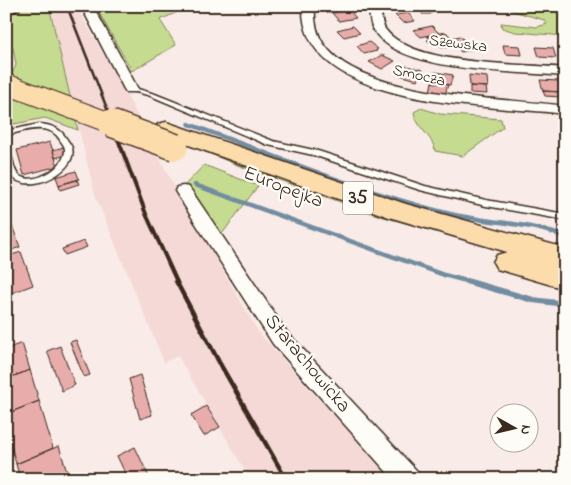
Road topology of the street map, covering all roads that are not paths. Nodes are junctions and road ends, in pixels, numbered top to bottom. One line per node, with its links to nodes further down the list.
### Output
1 (13, 6): 5 (street)
2 (87, 6): 9 (street)
3 (309, 6): 10 (street, Smocza)
4 (375, 6): 7 (street, Szewska)
5 (6, 9)
6 (6, 71): 12 (main road, Europejka / 35)
7 (565, 72)
8 (6, 84): 12 (main road, Europejka / 35, bridge)
9 (131, 89): 15 (lane)
10 (565, 110)
11 (6, 133): 13 (lane)
12 (171, 138): 16 (main road, Europejka / 35); 17 (main road, Europejka / 35)
13 (6, 152)
14 (183, 191): 18 (street, Starachowicka)
15 (565, 217)
16 (565, 258)
17 (565, 278)
18 (410, 479)

